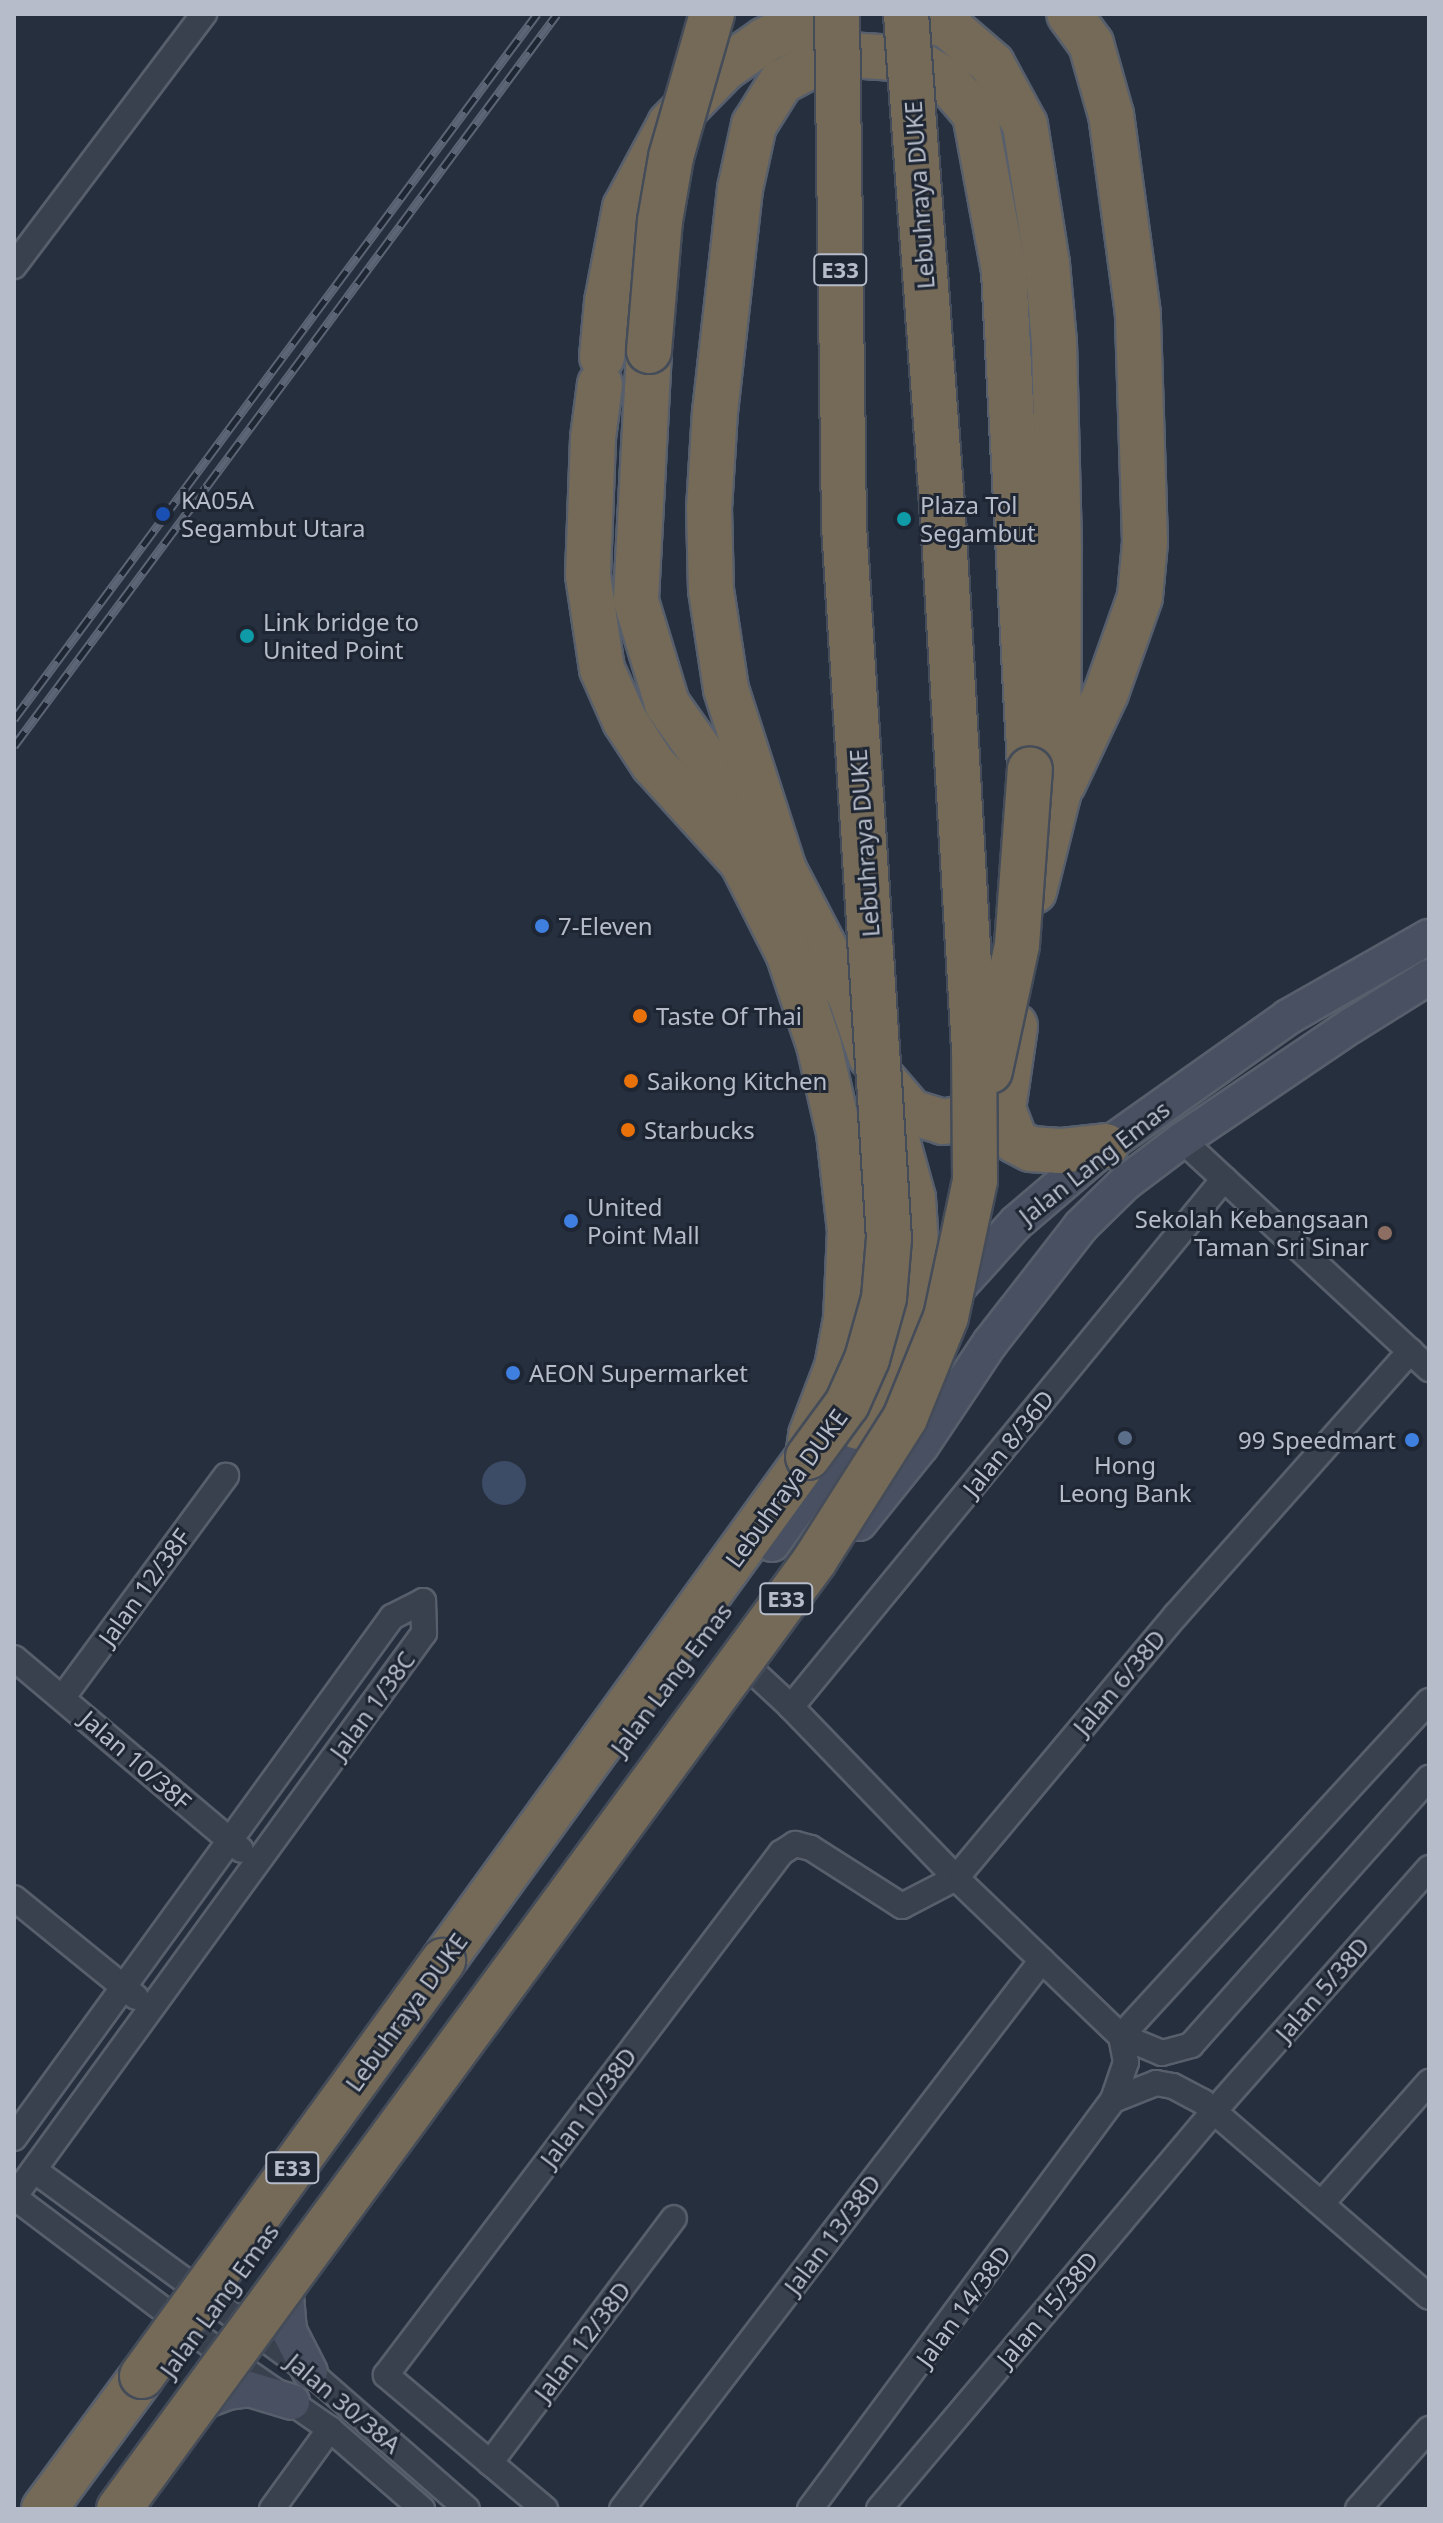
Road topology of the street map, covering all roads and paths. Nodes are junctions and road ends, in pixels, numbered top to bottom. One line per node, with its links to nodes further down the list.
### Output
1 (204, 14): 8 (street)
2 (712, 14): 10 (highway, bridge)
3 (820, 14): 22 (highway)
4 (837, 14): 22 (highway, Lebuhraya DUKE / E33, bridge)
5 (906, 14): 18 (highway, Lebuhraya DUKE / E33, bridge)
6 (915, 14): 9 (highway)
7 (1080, 29): 9 (highway)
8 (14, 266)
9 (1044, 782): 10 (highway); 14 (highway); 18 (highway, bridge)
10 (784, 870): 13 (highway)
11 (1429, 937): 16 (main road, Jalan Lang Emas)
12 (1429, 977): 15 (main road, Jalan Lang Emas)
13 (870, 1053): 14 (highway); 21 (highway)
14 (1009, 1069): 16 (highway)
15 (1182, 1140): 17 (street); 25 (main road, Jalan Lang Emas)
16 (1106, 1146): 21 (main road, Jalan Lang Emas)
17 (1224, 1179): 19 (street); 28 (street, Jalan 8/36D)
18 (975, 1180): 65 (highway, Lebuhraya DUKE / E33, bridge)
19 (1410, 1351): 20 (street); 34 (street, Jalan 6/38D)
20 (1429, 1369)
21 (858, 1427): 53 (main road, Jalan Lang Emas)
22 (808, 1457): 63 (highway, Lebuhraya DUKE / E33, bridge)
23 (226, 1476): 26 (street, Jalan 12/38F)
24 (14, 1658): 26 (street, Jalan 10/38F)
25 (748, 1667): 28 (street); 52 (main road, Jalan Lang Emas)
26 (63, 1697): 30 (street, Jalan 10/38F)
27 (1429, 1701): 39 (street)
28 (791, 1707): 34 (street)
29 (1429, 1778): 40 (street)
30 (231, 1842): 32 (street, Jalan 10/38F); 32 (street, Jalan 1/38C); 37 (street, Jalan 1/38C)
31 (795, 1844): 34 (street, Jalan 6/38D); 62 (street, Jalan 10/38D)
32 (258, 1862): 38 (street, Jalan 1/38C)
33 (1429, 1868): 43 (street, Jalan 5/38D)
34 (956, 1878): 36 (street)
35 (14, 1898): 37 (street)
36 (1042, 1960): 39 (street); 70 (street, Jalan 13/38D)
37 (124, 1988): 38 (street); 44 (street, Jalan 1/38C)
38 (152, 2008): 45 (street, Jalan 1/38C)
39 (1121, 2036): 40 (street); 42 (street, Jalan 14/38D)
40 (1191, 2045): 43 (street)
41 (1429, 2082): 49 (street)
42 (1113, 2100): 43 (street); 71 (street, Jalan 14/38D)
43 (1209, 2106): 49 (street); 72 (street, Jalan 15/38D)
44 (22, 2110): 45 (street); 46 (street, Jalan 1/38C)
45 (57, 2137): 47 (street, Jalan 1/38C)
46 (14, 2138)
47 (34, 2170): 48 (street, Jalan 1/38C); 53 (street, Jalan 30/38A)
48 (14, 2197): 55 (street, Jalan 30/38A)
49 (1322, 2203): 51 (street)
50 (674, 2218): 62 (street, Jalan 12/38D)
51 (1424, 2284)
52 (285, 2285): 54 (main road, Jalan Lang Emas); 57 (main road)
53 (216, 2303): 54 (street, Jalan 30/38A); 55 (main road, Jalan Lang Emas)
54 (251, 2329): 56 (main road, Jalan Lang Emas); 57 (street, Jalan 30/38A)
55 (196, 2332): 56 (street, Jalan 30/38A); 64 (main road, Jalan Lang Emas)
56 (229, 2359): 58 (street, Jalan 30/38A); 59 (main road, Jalan Lang Emas)
57 (310, 2372): 68 (street, Jalan 30/38A)
58 (292, 2402): 59 (main road); 60 (street, Jalan 30/38A)
59 (190, 2413): 65 (main road, Jalan Lang Emas)
60 (330, 2429): 66 (street); 67 (street, Jalan 30/38A)
61 (1429, 2429): 73 (street)
62 (490, 2463): 69 (street)
63 (44, 2509)
64 (64, 2509)
65 (120, 2509)
66 (272, 2509)
67 (422, 2509)
68 (467, 2509)
69 (545, 2509)
70 (622, 2509)
71 (810, 2509)
72 (879, 2509)
73 (1358, 2509)

